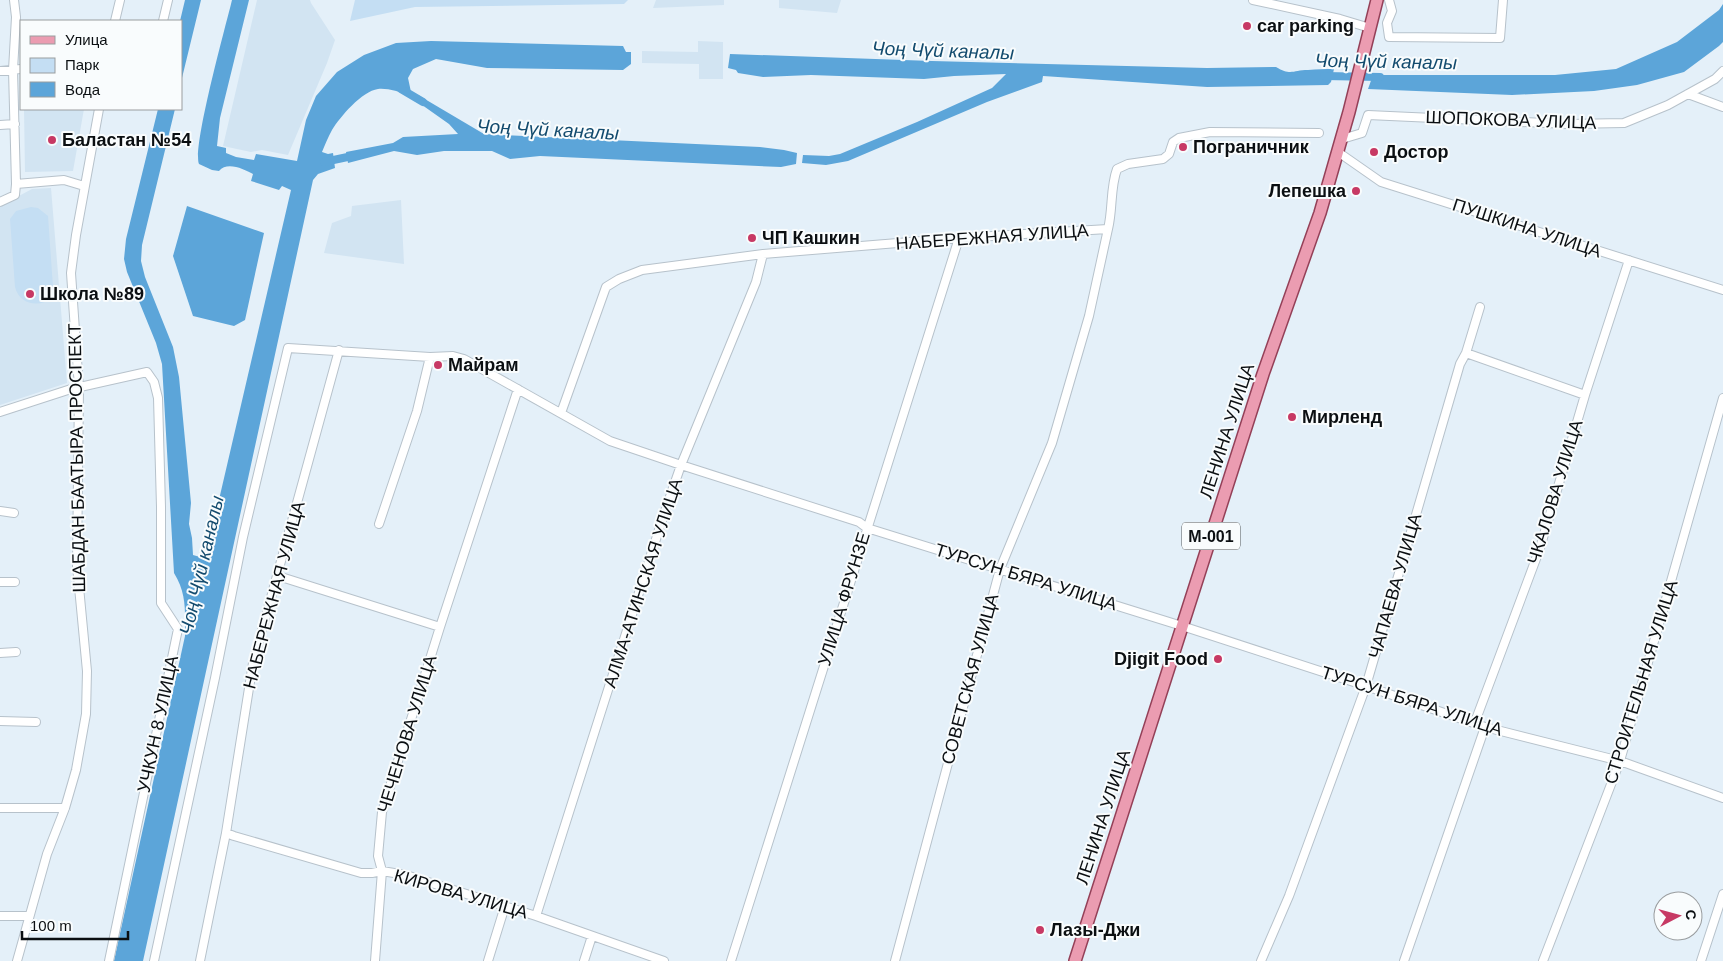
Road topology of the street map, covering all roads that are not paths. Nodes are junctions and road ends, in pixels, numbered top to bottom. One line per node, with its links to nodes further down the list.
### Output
1 (14, 0): 12 (street)
2 (120, 0): 8 (street)
3 (168, 0): 9 (street)
4 (1253, 0): 10 (street)
5 (1377, 0): 10 (main road, М-001)
6 (1389, 0): 7 (street)
7 (1503, 0)
8 (116, 20)
9 (163, 20)
10 (1370, 28): 21 (main road, ЛЕНИНА УЛИЦА / М-001)
11 (20, 69): 12 (street)
12 (12, 70): 13 (street); 18 (street)
13 (0, 71)
14 (1723, 72): 15 (street, ШОПОКОВА УЛИЦА)
15 (1688, 94): 16 (street); 21 (street, ШОПОКОВА УЛИЦА)
16 (1723, 107)
17 (99, 110): 24 (street, ШАБДАН БААТЫРА ПРОСПЕКТ)
18 (15, 124): 19 (street); 23 (street)
19 (0, 125)
20 (1319, 132): 26 (street, НАБЕРЕЖНАЯ УЛИЦА)
21 (1342, 139): 22 (main road, ЛЕНИНА УЛИЦА / М-001)
22 (1338, 152): 29 (street, ПУШКИНА УЛИЦА); 50 (main road, ЛЕНИНА УЛИЦА / М-001)
23 (16, 184): 24 (street); 25 (street)
24 (84, 186): 35 (street, ШАБДАН БААТЫРА ПРОСПЕКТ)
25 (0, 202)
26 (1108, 229): 27 (street, НАБЕРЕЖНАЯ УЛИЦА); 46 (street, СОВЕТСКАЯ УЛИЦА)
27 (959, 238): 28 (street, НАБЕРЕЖНАЯ УЛИЦА); 45 (street, УЛИЦА ФРУНЗЕ)
28 (763, 254): 40 (street, НАБЕРЕЖНАЯ УЛИЦА); 41 (street, АЛМА-АТИНСКАЯ УЛИЦА)
29 (1629, 260): 30 (street, ПУШКИНА УЛИЦА); 37 (street, ЧКАЛОВА УЛИЦА)
30 (1723, 290)
31 (1480, 307): 33 (street, ЧАПАЕВА УЛИЦА)
32 (340, 350): 34 (street, ТУРСУН БЯРА УЛИЦА); 47 (street, НАБЕРЕЖНАЯ УЛИЦА); 73 (street, ТУРСУН БЯРА УЛИЦА)
33 (1466, 353): 37 (street); 54 (street, ЧАПАЕВА УЛИЦА)
34 (430, 357): 36 (street, ТУРСУН БЯРА УЛИЦА); 44 (street)
35 (79, 388): 39 (street); 62 (street, ШАБДАН БААТЫРА ПРОСПЕКТ); 72 (street, УЧКУН 8 УЛИЦА)
36 (518, 389): 40 (street, ТУРСУН БЯРА УЛИЦА); 51 (street, ЧЕЧЕНОВА УЛИЦА)
37 (1584, 395): 57 (street, ЧКАЛОВА УЛИЦА)
38 (1723, 398): 59 (street, СТРОИТЕЛЬНАЯ УЛИЦА)
39 (0, 412)
40 (560, 413): 41 (street, ТУРСУН БЯРА УЛИЦА)
41 (681, 465): 45 (street, ТУРСУН БЯРА УЛИЦА); 69 (street, АЛМА-АТИНСКАЯ УЛИЦА)
42 (0, 512): 43 (street)
43 (14, 513)
44 (379, 524)
45 (867, 528): 46 (street, ТУРСУН БЯРА УЛИЦА); 79 (street, УЛИЦА ФРУНЗЕ)
46 (1000, 570): 50 (street, ТУРСУН БЯРА УЛИЦА); 80 (street, СОВЕТСКАЯ УЛИЦА)
47 (278, 576): 51 (street); 63 (street, НАБЕРЕЖНАЯ УЛИЦА)
48 (0, 582): 49 (street)
49 (15, 582)
50 (1182, 626): 54 (street, ТУРСУН БЯРА УЛИЦА); 81 (main road, ЛЕНИНА УЛИЦА / М-001)
51 (440, 628): 64 (street, ЧЕЧЕНОВА УЛИЦА)
52 (0, 652): 53 (street)
53 (16, 652)
54 (1366, 686): 57 (street, ТУРСУН БЯРА УЛИЦА); 82 (street, ЧАПАЕВА УЛИЦА)
55 (0, 721): 56 (street)
56 (36, 722)
57 (1475, 722): 58 (street, ТУРСУН БЯРА УЛИЦА)
58 (1486, 727): 59 (street, ТУРСУН БЯРА УЛИЦА); 83 (street)
59 (1620, 762): 60 (street, ТУРСУН БЯРА УЛИЦА); 84 (street, СТРОИТЕЛЬНАЯ УЛИЦА)
60 (1723, 798)
61 (0, 808): 62 (street)
62 (65, 808): 68 (street, ШАБДАН БААТЫРА ПРОСПЕКТ)
63 (226, 833): 64 (street, КИРОВА УЛИЦА); 74 (street, НАБЕРЕЖНАЯ УЛИЦА)
64 (382, 871): 66 (street, КИРОВА УЛИЦА); 75 (street, ЧЕЧЕНОВА УЛИЦА)
65 (1723, 894): 85 (street)
66 (505, 906): 69 (street, КИРОВА УЛИЦА); 76 (street)
67 (0, 916): 68 (street)
68 (29, 916): 71 (street, ШАБДАН БААТЫРА ПРОСПЕКТ)
69 (536, 916): 70 (street, КИРОВА УЛИЦА)
70 (592, 936): 77 (street); 78 (street, КИРОВА УЛИЦА)
71 (17, 961)
72 (109, 961)
73 (154, 961)
74 (200, 961)
75 (376, 961)
76 (488, 961)
77 (584, 961)
78 (664, 961)
79 (731, 961)
80 (895, 961)
81 (1075, 961)
82 (1261, 961)
83 (1404, 961)
84 (1543, 961)
85 (1701, 961)

